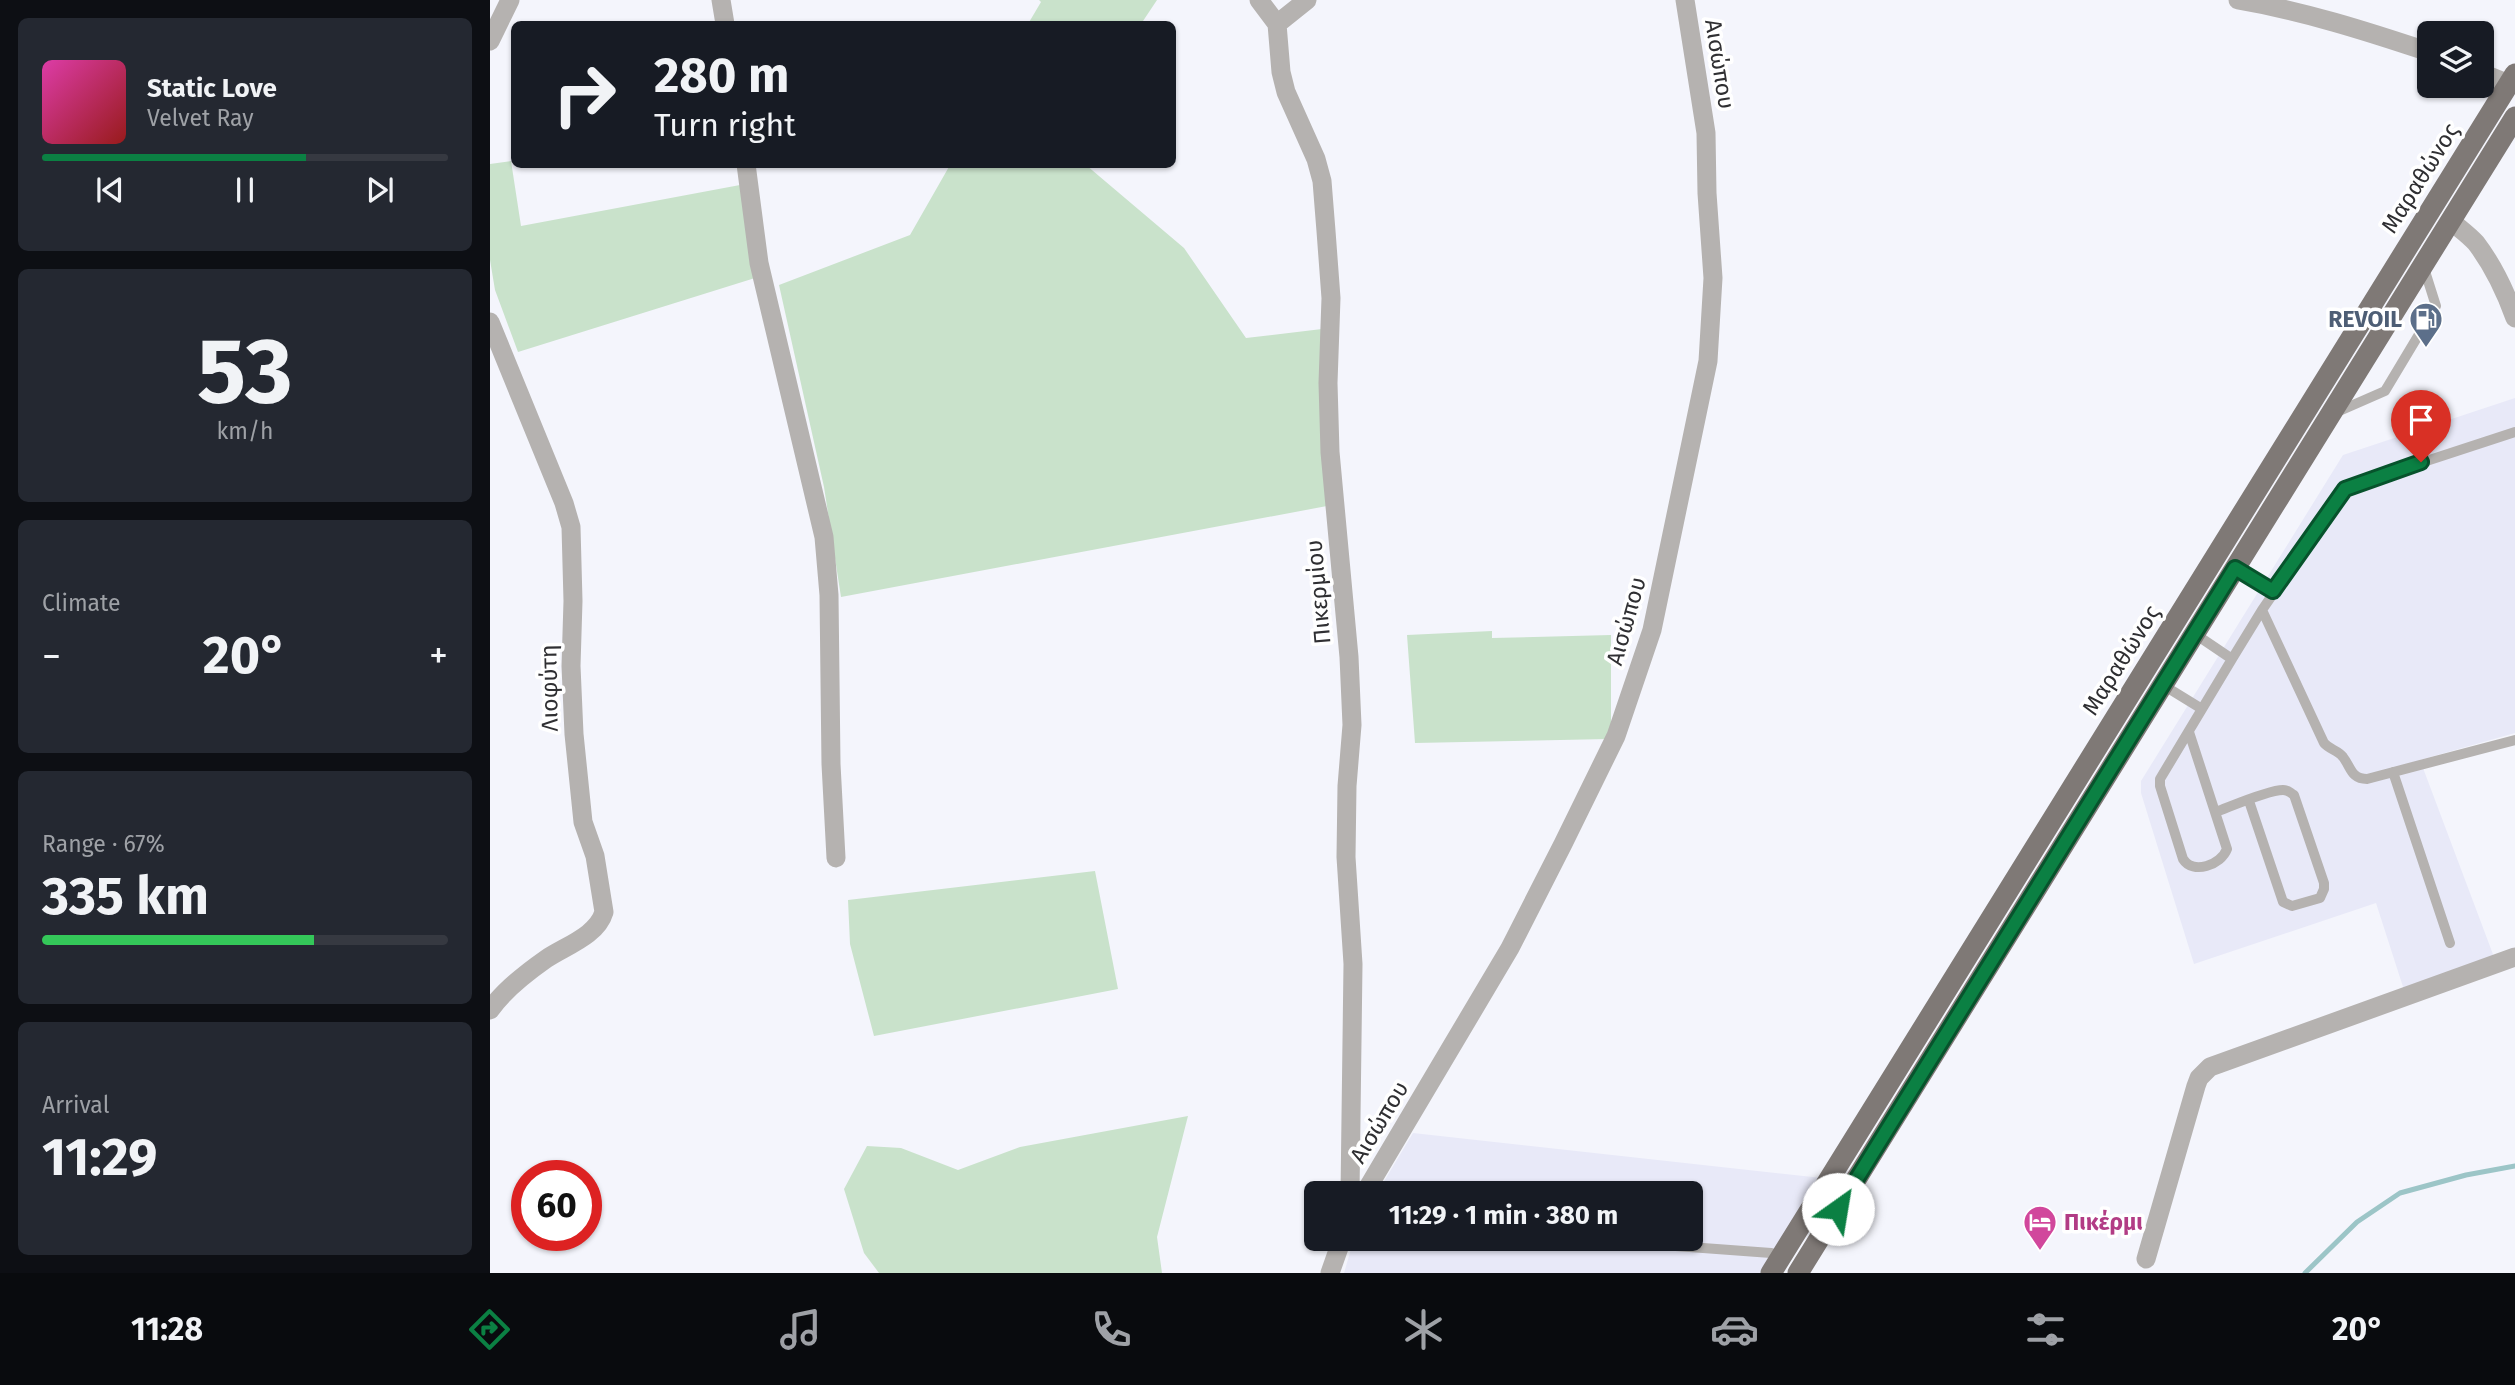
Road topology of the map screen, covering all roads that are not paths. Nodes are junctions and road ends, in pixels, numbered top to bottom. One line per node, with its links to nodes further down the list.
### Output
1 (510, 0): 9 (street)
2 (721, 0): 7 (street)
3 (1259, 0): 8 (street)
4 (1307, 0): 8 (street)
5 (1685, 0): 38 (street, Αισώπου)
6 (2238, 0): 10 (street)
7 (724, 21)
8 (1278, 24): 37 (street, Πικερμίου)
9 (490, 41)
10 (2417, 48)
11 (2494, 75): 12 (street)
12 (2512, 79): 42 (main road, Μαραθώνος)
13 (2515, 117): 15 (main road)
14 (747, 168): 33 (street)
15 (2451, 221): 16 (main road); 17 (street)
16 (2423, 265): 19 (main road); 19 (lane)
17 (2513, 306)
18 (490, 322): 36 (street, Λιοφύτη)
19 (2330, 415): 21 (main road)
20 (2515, 432): 22 (lane)
21 (2235, 568): 22 (lane); 24 (main road)
22 (2273, 591): 23 (lane)
23 (2262, 610): 25 (lane); 30 (lane)
24 (2194, 634): 25 (lane); 26 (main road)
25 (2232, 659): 27 (lane)
26 (2163, 685): 27 (lane); 44 (main road)
27 (2202, 709): 28 (lane)
28 (2189, 732): 32 (lane); 32 (lane)
29 (2515, 740): 30 (lane)
30 (2393, 772): 34 (lane)
31 (2249, 801): 31 (lane); 32 (lane)
32 (2216, 812)
33 (836, 858)
34 (2450, 943)
35 (2515, 957): 41 (street)
36 (490, 1010)
37 (1350, 1181)
38 (1372, 1181)
39 (1703, 1248): 42 (lane)
40 (1338, 1251): 43 (street)
41 (2146, 1259)
42 (1776, 1265)
43 (1330, 1273)
44 (1798, 1273)

